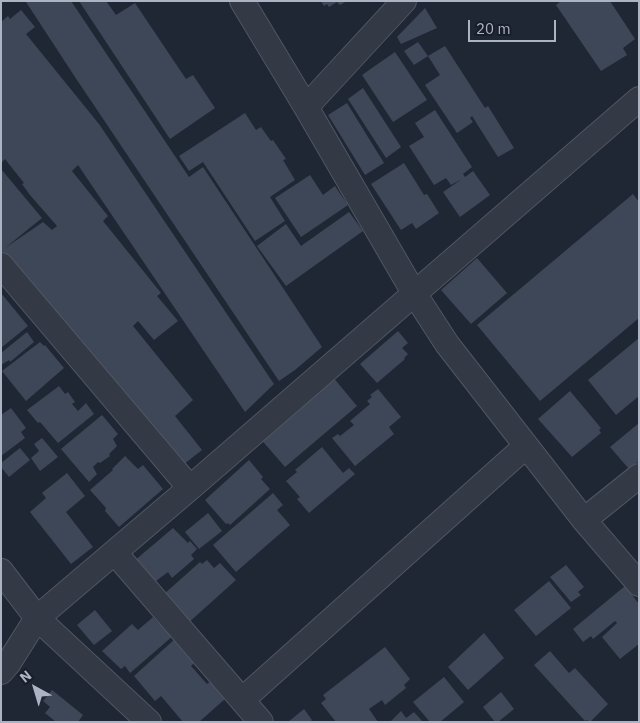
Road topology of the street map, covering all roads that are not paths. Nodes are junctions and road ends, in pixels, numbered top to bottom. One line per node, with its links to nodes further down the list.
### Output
1 (242, 1): 4 (street)
2 (404, 1): 4 (street)
3 (639, 99): 6 (street)
4 (306, 107): 6 (street)
5 (1, 265): 9 (street)
6 (414, 293): 7 (street); 9 (street)
7 (526, 446): 10 (street); 16 (street)
8 (639, 476): 10 (street)
9 (190, 488): 11 (street)
10 (584, 520): 13 (street)
11 (114, 553): 14 (street); 16 (street)
12 (1, 571): 14 (street)
13 (639, 584)
14 (37, 618): 15 (street); 17 (street)
15 (1, 672)
16 (242, 700): 18 (street)
17 (149, 722)
18 (261, 722)

